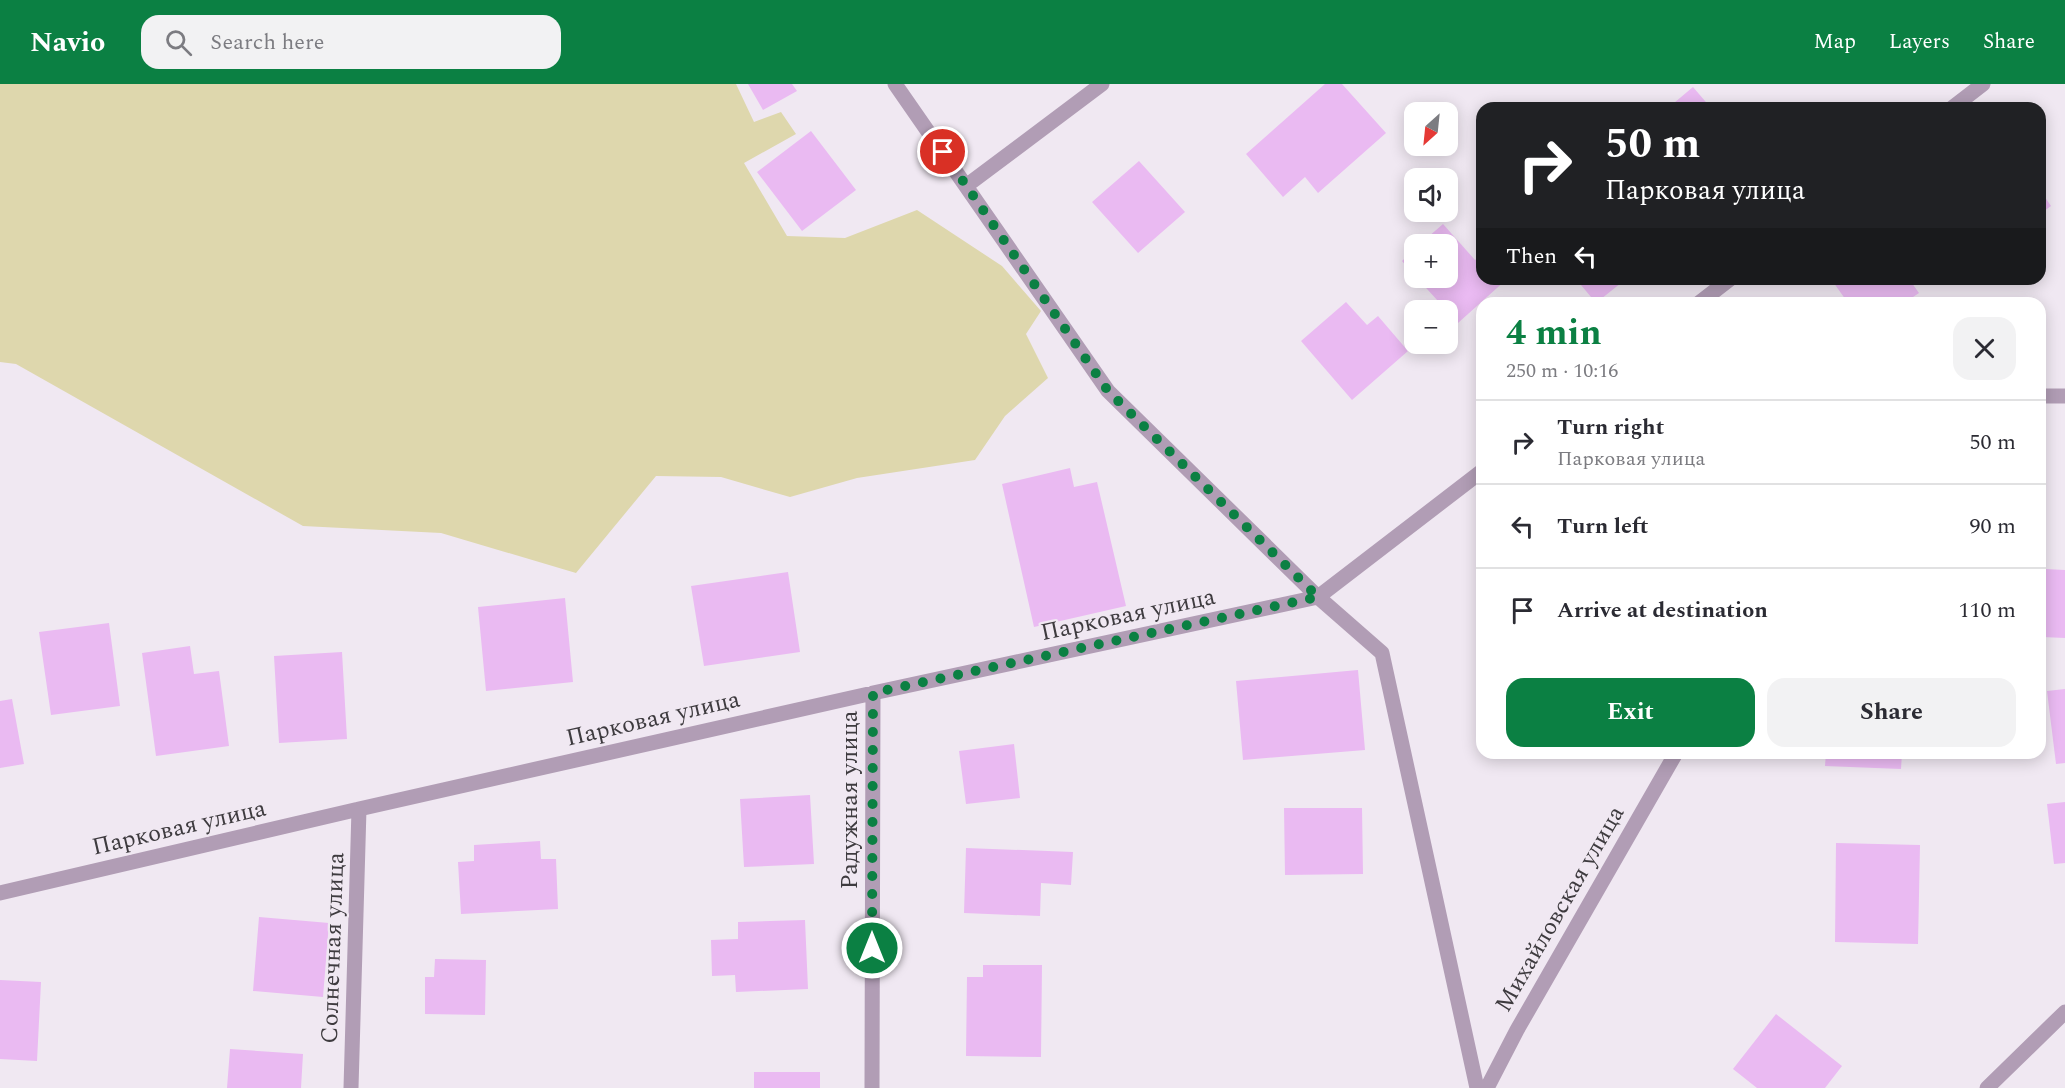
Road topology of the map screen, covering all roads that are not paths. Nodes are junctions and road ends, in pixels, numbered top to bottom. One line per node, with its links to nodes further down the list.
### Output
1 (895, 84): 5 (street)
2 (1102, 84): 5 (street)
3 (1983, 84): 4 (street)
4 (1960, 102)
5 (966, 186): 11 (street)
6 (1722, 285): 7 (street)
7 (1707, 297)
8 (2046, 396): 9 (street)
9 (2065, 396)
10 (1476, 476): 11 (street)
11 (1318, 597): 12 (street, Парковая улица); 19 (street)
12 (873, 693): 14 (street, Парковая улица); 18 (street, Радужная улица)
13 (1673, 759): 20 (street, Михайловская улица)
14 (359, 809): 15 (street, Парковая улица); 17 (street, Солнечная улица)
15 (0, 893)
16 (2065, 1012): 21 (street)
17 (351, 1088)
18 (872, 1088)
19 (1477, 1088)
20 (1487, 1088)
21 (1987, 1088)

